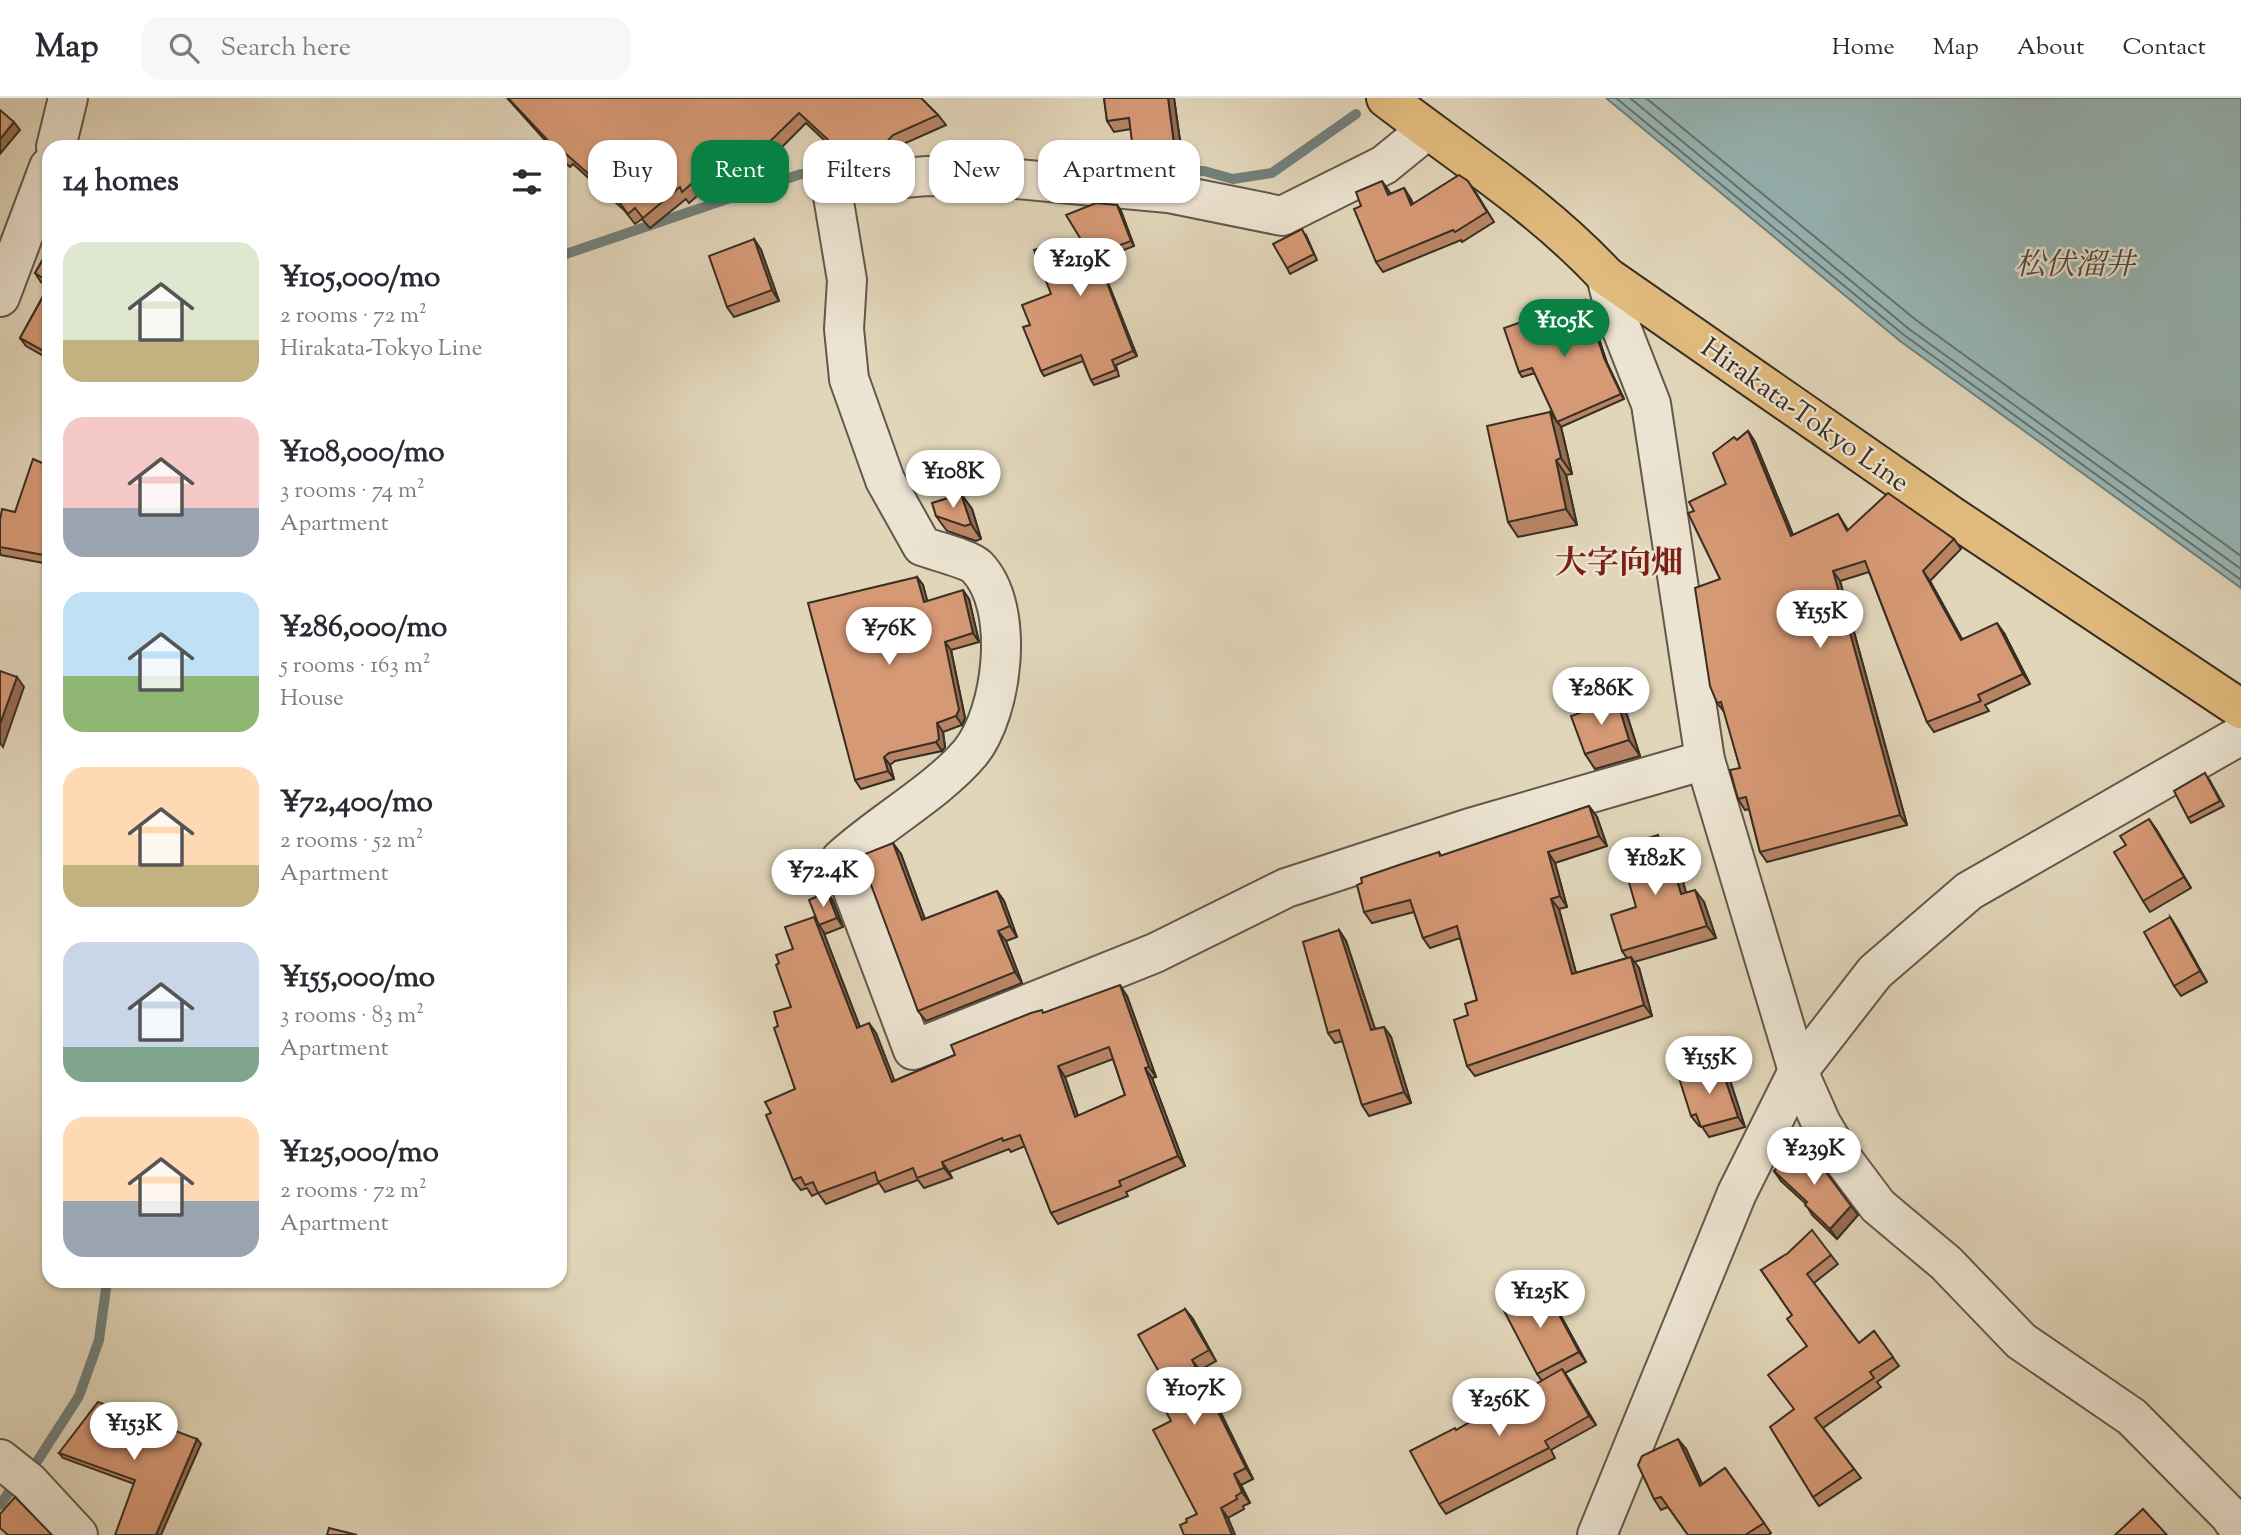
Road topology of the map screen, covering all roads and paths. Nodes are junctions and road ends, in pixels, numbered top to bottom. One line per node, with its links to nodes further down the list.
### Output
1 (68, 98): 4 (street)
2 (1386, 98): 3 (main road, Hirakata-Tokyo Line)
3 (1427, 130): 6 (main road, Hirakata-Tokyo Line); 10 (street)
4 (59, 140)
5 (42, 186): 7 (street)
6 (1606, 276): 8 (main road, Hirakata-Tokyo Line); 10 (street)
7 (0, 297)
8 (2241, 709)
9 (2241, 735): 11 (street)
10 (1705, 760): 11 (street)
11 (1798, 1071): 13 (street); 15 (street)
12 (0, 1460): 14 (street)
13 (2241, 1532)
14 (78, 1535)
15 (1597, 1535)

